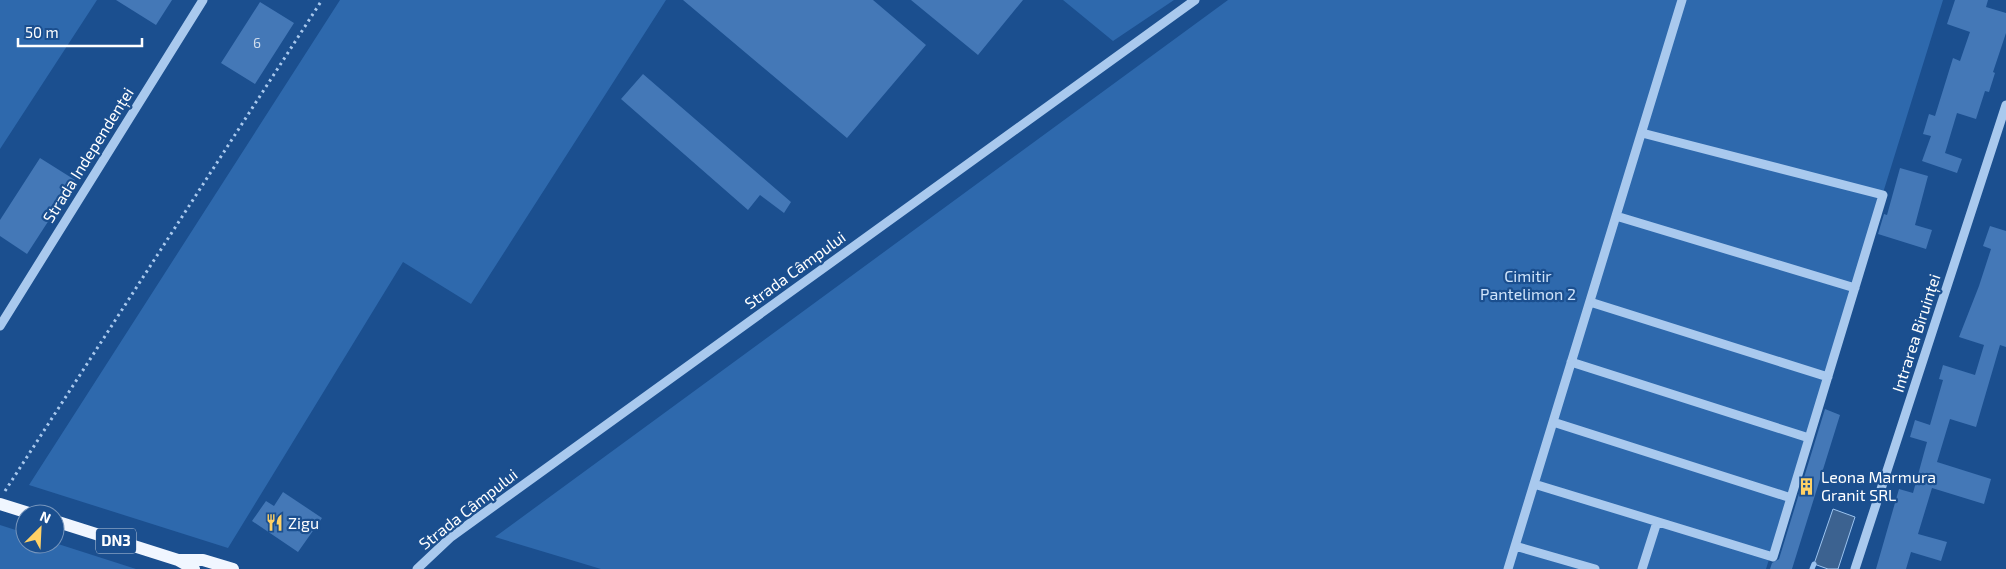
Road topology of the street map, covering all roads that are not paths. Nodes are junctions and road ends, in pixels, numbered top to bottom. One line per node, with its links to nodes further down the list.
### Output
1 (203, 0): 9 (street, Strada Independenței)
2 (1195, 0): 24 (street, Strada Câmpului)
3 (1682, 0): 5 (street)
4 (2006, 105): 28 (street, Intrarea Biruinței)
5 (1642, 132): 6 (street); 7 (street)
6 (1616, 216): 7 (street); 8 (street)
7 (1855, 288): 11 (street)
8 (1590, 302): 10 (street); 11 (street)
9 (0, 326)
10 (1571, 362): 12 (street); 13 (street)
11 (1828, 377): 13 (street)
12 (1553, 422): 14 (street); 15 (street)
13 (1809, 438): 15 (street)
14 (1534, 484): 18 (street); 20 (street)
15 (1791, 498): 18 (street)
16 (0, 504): 17 (main road)
17 (15, 509)
18 (1657, 522): 27 (street)
19 (65, 524): 21 (main road, DN3)
20 (1515, 546): 25 (street); 26 (street)
21 (178, 560): 22 (main road, DN3); 23 (main road, DN3)
22 (194, 569)
23 (233, 569)
24 (418, 569)
25 (1508, 569)
26 (1595, 569)
27 (1642, 569)
28 (1855, 569)

